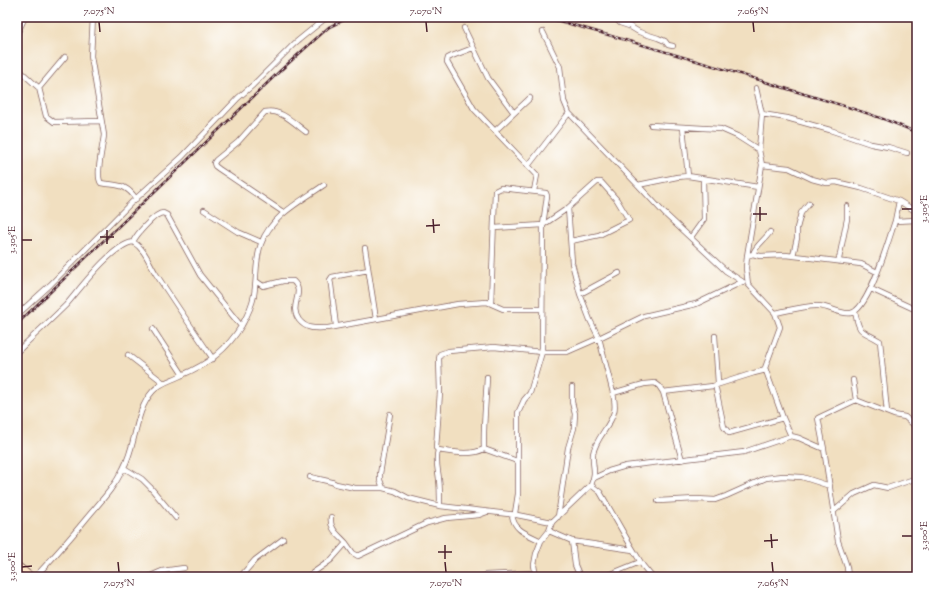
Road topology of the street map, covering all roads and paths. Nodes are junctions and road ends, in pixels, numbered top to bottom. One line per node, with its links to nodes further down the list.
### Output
1 (25, 17): 7 (street)
2 (93, 17): 18 (street)
3 (327, 17): 33 (street)
4 (614, 17): 8 (street)
5 (464, 28): 9 (street)
6 (543, 32): 16 (street)
7 (17, 34)
8 (673, 46)
9 (473, 48): 15 (street); 21 (street)
10 (65, 57): 12 (street)
11 (17, 68): 12 (street)
12 (39, 88): 18 (street)
13 (756, 88): 17 (street)
14 (530, 98): 15 (street)
15 (514, 113): 21 (street)
16 (569, 113): 26 (street); 30 (street)
17 (762, 114): 23 (street); 24 (street)
18 (101, 121): 33 (street)
19 (651, 125): 20 (street)
20 (683, 127): 23 (street); 27 (street)
21 (495, 131): 26 (street)
22 (306, 132): 39 (street)
23 (759, 150): 25 (street)
24 (907, 153)
25 (762, 165): 31 (street); 34 (street)
26 (528, 166): 32 (street)
27 (688, 176): 28 (street); 30 (street)
28 (703, 179): 31 (street); 46 (street)
29 (324, 185): 39 (street)
30 (638, 185): 46 (street)
31 (758, 187): 52 (street)
32 (534, 191): 43 (street); 44 (street)
33 (136, 199): 68 (street)
34 (899, 201): 40 (street); 42 (street)
35 (809, 203): 53 (street)
36 (847, 206): 54 (street)
37 (568, 208): 43 (street); 47 (street); 47 (street)
38 (204, 210): 49 (street)
39 (283, 212): 49 (street)
40 (917, 212)
41 (917, 220): 42 (street)
42 (895, 221): 56 (street)
43 (543, 225): 44 (street); 65 (street)
44 (494, 228): 63 (street)
45 (770, 232): 51 (street)
46 (691, 237): 59 (street)
47 (571, 241): 62 (street)
48 (133, 242): 70 (street); 75 (street); 78 (street)
49 (261, 242): 58 (street)
50 (365, 248): 55 (street)
51 (753, 254): 52 (street); 53 (street)
52 (747, 256): 60 (street)
53 (793, 256): 54 (street)
54 (840, 262): 56 (street)
55 (368, 270): 69 (street); 71 (street)
56 (877, 272): 61 (street)
57 (619, 273): 62 (street)
58 (256, 281): 70 (street); 71 (street)
59 (742, 282): 60 (street); 74 (street)
60 (748, 284): 67 (street)
61 (871, 289): 64 (street); 66 (street)
62 (580, 294): 74 (street)
63 (492, 303): 65 (street); 69 (street)
64 (912, 308)
65 (542, 309): 76 (street)
66 (855, 312): 67 (street); 90 (street)
67 (775, 313): 79 (street)
68 (17, 315)
69 (376, 319): 71 (street)
70 (241, 326): 78 (street)
71 (336, 326)
72 (153, 329): 80 (street)
73 (715, 336): 84 (street)
74 (599, 338): 76 (street); 88 (street)
75 (17, 352)
76 (542, 352): 97 (street); 99 (street)
77 (128, 355): 83 (street)
78 (213, 359): 80 (street)
79 (766, 370): 84 (street); 92 (street)
80 (183, 375): 83 (street)
81 (487, 377): 95 (street)
82 (853, 380): 89 (street)
83 (164, 383): 100 (street)
84 (718, 383): 87 (street)
85 (572, 386): 113 (street)
86 (716, 389): 92 (street)
87 (663, 392): 88 (street); 98 (street)
88 (613, 393): 102 (street)
89 (856, 400): 90 (street); 96 (street)
90 (887, 412): 93 (street)
91 (390, 414): 106 (street)
92 (783, 418): 94 (street)
93 (914, 425)
94 (791, 436): 96 (street); 98 (street)
95 (484, 449): 97 (street); 99 (street)
96 (824, 449): 105 (street)
97 (438, 450): 108 (street)
98 (682, 460): 102 (street)
99 (517, 461): 111 (street)
100 (124, 468): 114 (street); 128 (street)
101 (310, 477): 106 (street)
102 (594, 478): 104 (street)
103 (917, 478): 110 (street)
104 (591, 485): 113 (street); 121 (street)
105 (830, 486): 107 (street); 110 (street)
106 (383, 488): 108 (street)
107 (658, 500)
108 (440, 506): 109 (street)
109 (487, 512): 111 (street); 120 (street)
110 (833, 512): 136 (street)
111 (514, 515): 115 (street); 118 (street)
112 (331, 517): 120 (street)
113 (558, 517): 115 (street)
114 (176, 518)
115 (552, 522): 116 (street)
116 (549, 531): 118 (street); 119 (street)
117 (283, 539): 130 (street)
118 (541, 541): 126 (street)
119 (572, 541): 121 (street); 133 (street)
120 (346, 543): 131 (street)
121 (633, 550): 123 (street)
122 (917, 561): 137 (street)
123 (640, 562): 134 (street); 135 (street)
124 (17, 565): 127 (main road)
125 (184, 568): 129 (street)
126 (535, 575): 132 (street)
127 (32, 577)
128 (35, 577)
129 (148, 577)
130 (240, 577)
131 (307, 577)
132 (484, 577)
133 (580, 577)
134 (603, 577)
135 (652, 577)
136 (848, 577)
137 (916, 577)

